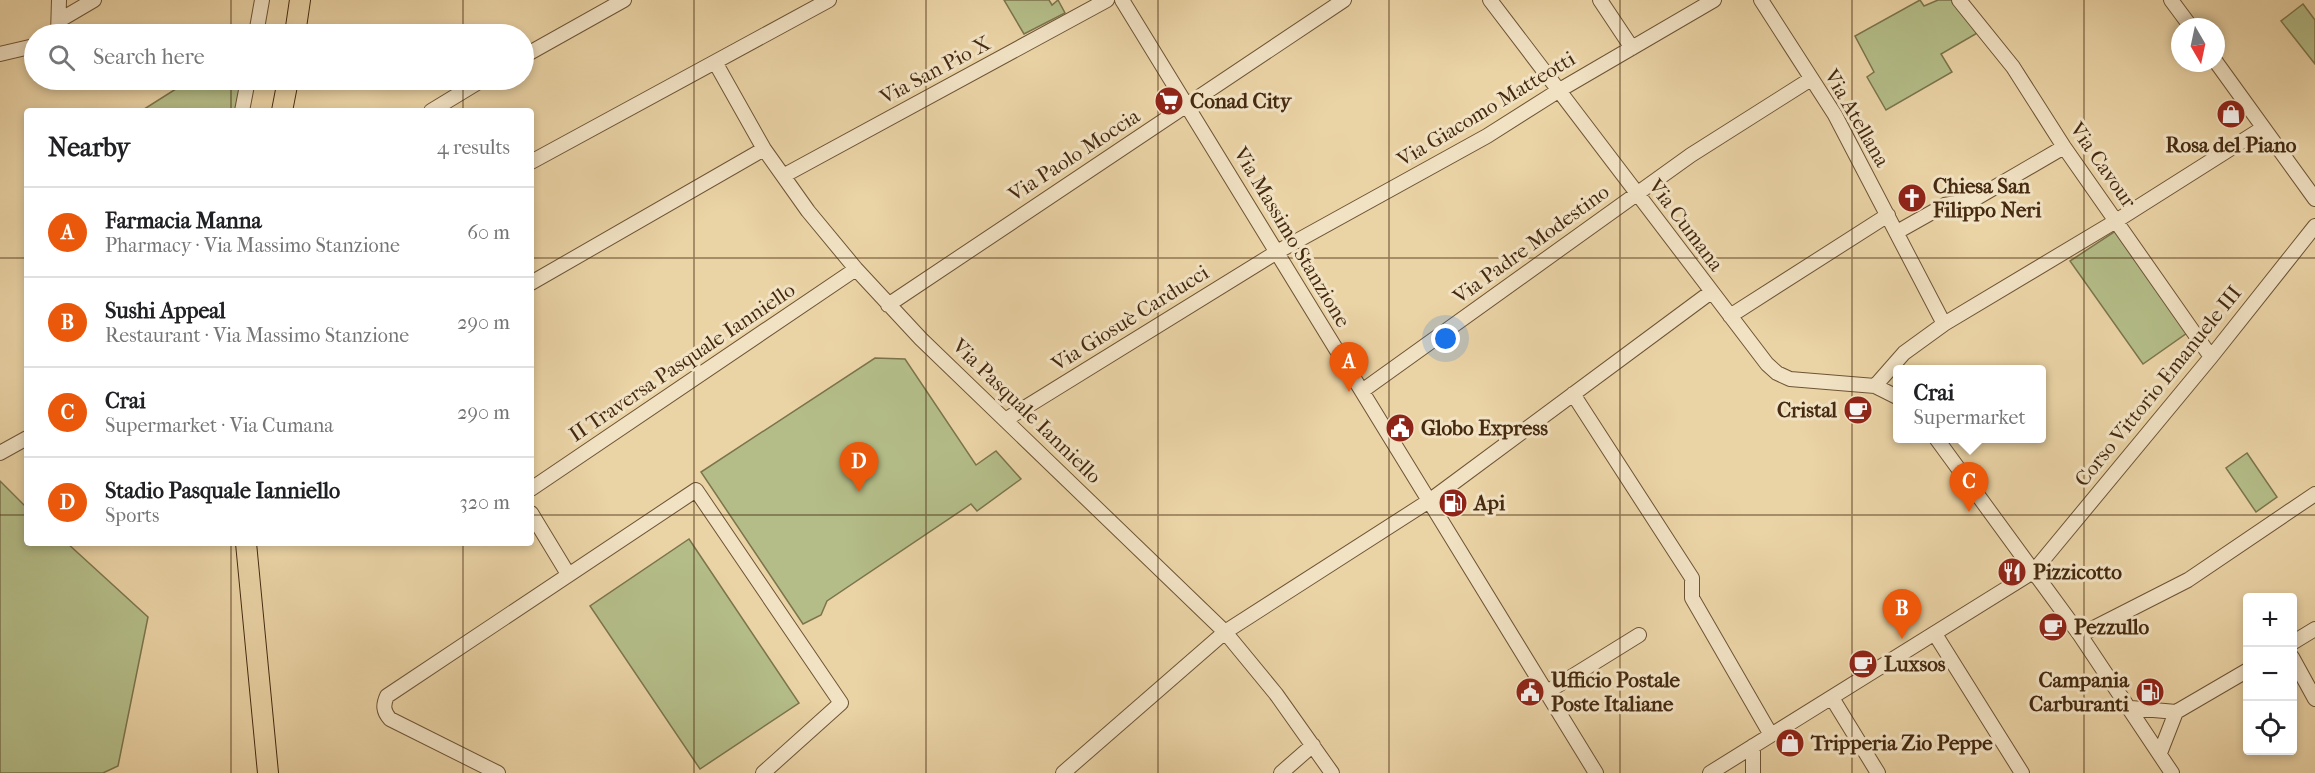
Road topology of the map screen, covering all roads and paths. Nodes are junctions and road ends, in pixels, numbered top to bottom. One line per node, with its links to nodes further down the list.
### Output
1 (59, 0): 17 (street)
2 (94, 0): 17 (street)
3 (262, 0): 19 (street)
4 (300, 0): 20 (highway)
5 (624, 0): 23 (street)
6 (829, 0): 25 (street)
7 (1107, 0): 40 (street, Via San Pio X)
8 (1122, 0): 32 (street, Via Massimo Stanzione)
9 (1344, 0): 32 (street, Via Paolo Moccia)
10 (1490, 0): 31 (street, Via Cumana)
11 (1600, 0): 22 (street)
12 (1714, 0): 22 (street, Via Giacomo Matteotti)
13 (1761, 0): 27 (street, Via Atellana)
14 (1959, 0): 37 (street, Via Cavour)
15 (2171, 0): 16 (street)
16 (2184, 18)
17 (60, 20): 18 (street)
18 (59, 24)
19 (258, 24)
20 (296, 24)
21 (24, 48): 24 (street)
22 (1632, 48): 31 (street, Via Giacomo Matteotti)
23 (534, 50)
24 (0, 54)
25 (715, 62): 38 (street, Via Pasquale Ianniello); 39 (street)
26 (2223, 72): 36 (street)
27 (1811, 79): 41 (street, Via Padre Modestino); 43 (street, Via Atellana)
28 (246, 90): 33 (street)
29 (286, 90): 34 (highway)
30 (466, 90): 35 (street)
31 (1558, 91): 41 (street, Via Cumana); 47 (street, Via Giacomo Matteotti)
32 (1187, 105): 47 (street, Via Massimo Stanzione); 51 (street, Via Paolo Moccia)
33 (243, 108)
34 (283, 108)
35 (436, 108)
36 (2264, 128): 42 (street); 44 (street)
37 (2064, 147): 44 (street, Via Cavour); 46 (street)
38 (764, 149): 40 (street, Via Pasquale Ianniello); 49 (street)
39 (534, 160)
40 (783, 176): 48 (street, Via Pasquale Ianniello)
41 (1637, 194): 50 (street, Via Cumana); 58 (street, Via Padre Modestino)
42 (2315, 199)
43 (1888, 215): 46 (street, Via Atellana); 52 (street)
44 (2116, 221): 53 (street); 54 (street, Via Cavour)
45 (2315, 226): 54 (street, Corso Vittorio Emanuele III)
46 (1897, 232): 53 (street, Via Atellana)
47 (1277, 252): 58 (street, Via Massimo Stanzione); 61 (street, Via Giosuè Carducci)
48 (856, 269): 51 (street, Via Pasquale Ianniello); 65 (street, II Traversa Pasquale Ianniello)
49 (534, 281)
50 (1711, 292): 52 (street, Via Cumana); 59 (street)
51 (888, 305): 61 (street, Via Pasquale Ianniello)
52 (1730, 316): 57 (street, Via Cumana)
53 (1944, 324): 55 (street)
54 (2211, 357): 70 (street, Corso Vittorio Emanuele III)
55 (1893, 365)
56 (1893, 366): 57 (street)
57 (1875, 386): 60 (street, Via Cumana)
58 (1362, 392): 67 (street, Via Massimo Stanzione)
59 (1573, 394): 67 (street); 85 (street)
60 (1893, 395)
61 (1005, 420): 73 (street, Via Pasquale Ianniello)
62 (24, 440): 64 (street)
63 (1939, 443): 70 (street)
64 (0, 453)
65 (534, 487)
66 (2315, 494): 76 (street)
67 (1429, 501): 73 (street); 80 (street, Via Massimo Stanzione)
68 (534, 518): 71 (street)
69 (246, 546): 89 (highway)
70 (2033, 572): 74 (street); 76 (street)
71 (568, 574): 90 (street); 91 (street)
72 (2315, 629): 77 (street)
73 (1225, 633): 87 (street, Via Pasquale Ianniello); 92 (street)
74 (1935, 634): 81 (street); 99 (street)
75 (1639, 635): 80 (street)
76 (2080, 635): 83 (street)
77 (2297, 640)
78 (2297, 666): 82 (street)
79 (2243, 672): 84 (street)
80 (1547, 692): 95 (street, Via Massimo Stanzione)
81 (1832, 698): 85 (street); 98 (street)
82 (2315, 699)
83 (2131, 708): 84 (street); 86 (street)
84 (2170, 712): 86 (street); 86 (street)
85 (1771, 735): 88 (street)
86 (2152, 741): 100 (street)
87 (1313, 745): 93 (street); 94 (street, Via Pasquale Ianniello)
88 (1753, 747): 96 (street); 97 (street)
89 (268, 773)
90 (498, 773)
91 (763, 773)
92 (1063, 773)
93 (1281, 773)
94 (1332, 773)
95 (1596, 773)
96 (1710, 773)
97 (1753, 773)
98 (1878, 773)
99 (2022, 773)
100 (2172, 773)

